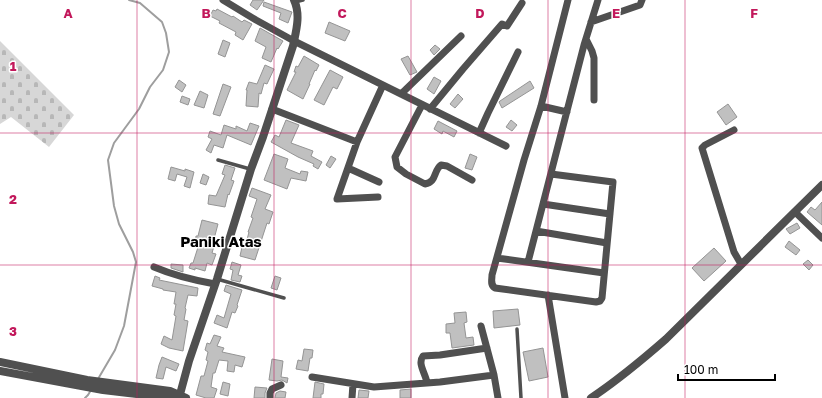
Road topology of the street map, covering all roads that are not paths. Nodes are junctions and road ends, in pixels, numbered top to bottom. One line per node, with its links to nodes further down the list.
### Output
1 (223, 0): 10 (street)
2 (568, 0): 16 (street)
3 (598, 0): 7 (street)
4 (642, 0): 7 (street)
5 (298, 1): 10 (street)
6 (522, 3): 18 (street)
7 (591, 22): 9 (street)
8 (461, 36): 13 (street)
9 (586, 39): 14 (street); 19 (street)
10 (294, 41): 12 (street); 17 (street)
11 (518, 52): 21 (street)
12 (383, 85): 13 (street); 22 (street)
13 (401, 94): 15 (street)
14 (594, 100)
15 (422, 104): 18 (street); 28 (street)
16 (541, 106): 19 (street); 38 (street)
17 (272, 109): 22 (street); 26 (street)
18 (430, 109): 21 (street)
19 (567, 112): 27 (street)
20 (734, 130): 40 (street)
21 (479, 133): 23 (street)
22 (357, 142): 25 (street)
23 (506, 146)
24 (218, 160): 26 (lane)
25 (348, 168): 29 (street); 31 (street)
26 (251, 169): 43 (street)
27 (551, 174): 32 (street); 34 (street)
28 (472, 180)
29 (379, 182)
30 (822, 185): 33 (street)
31 (378, 197)
32 (543, 204): 34 (street); 35 (street)
33 (795, 212): 36 (street); 40 (street)
34 (610, 214): 37 (street)
35 (536, 231): 37 (street); 39 (street)
36 (822, 238)
37 (607, 243): 42 (street)
38 (497, 258): 39 (street); 44 (street)
39 (528, 262): 42 (street)
40 (741, 264): 63 (street)
41 (154, 267): 43 (street)
42 (604, 273): 44 (street)
43 (216, 282): 45 (lane); 57 (street)
44 (548, 295): 62 (street)
45 (284, 298)
46 (481, 326): 48 (street)
47 (517, 330): 61 (lane)
48 (487, 348): 51 (street); 53 (street)
49 (0, 362): 54 (street)
50 (0, 371): 54 (street)
51 (494, 375): 53 (street); 60 (street)
52 (312, 377): 55 (street)
53 (427, 383): 55 (street)
54 (87, 384): 57 (street)
55 (353, 384): 59 (street)
56 (281, 385): 58 (street)
57 (182, 397)
58 (270, 398)
59 (352, 398)
60 (498, 398)
61 (521, 398)
62 (565, 398)
63 (591, 398)

